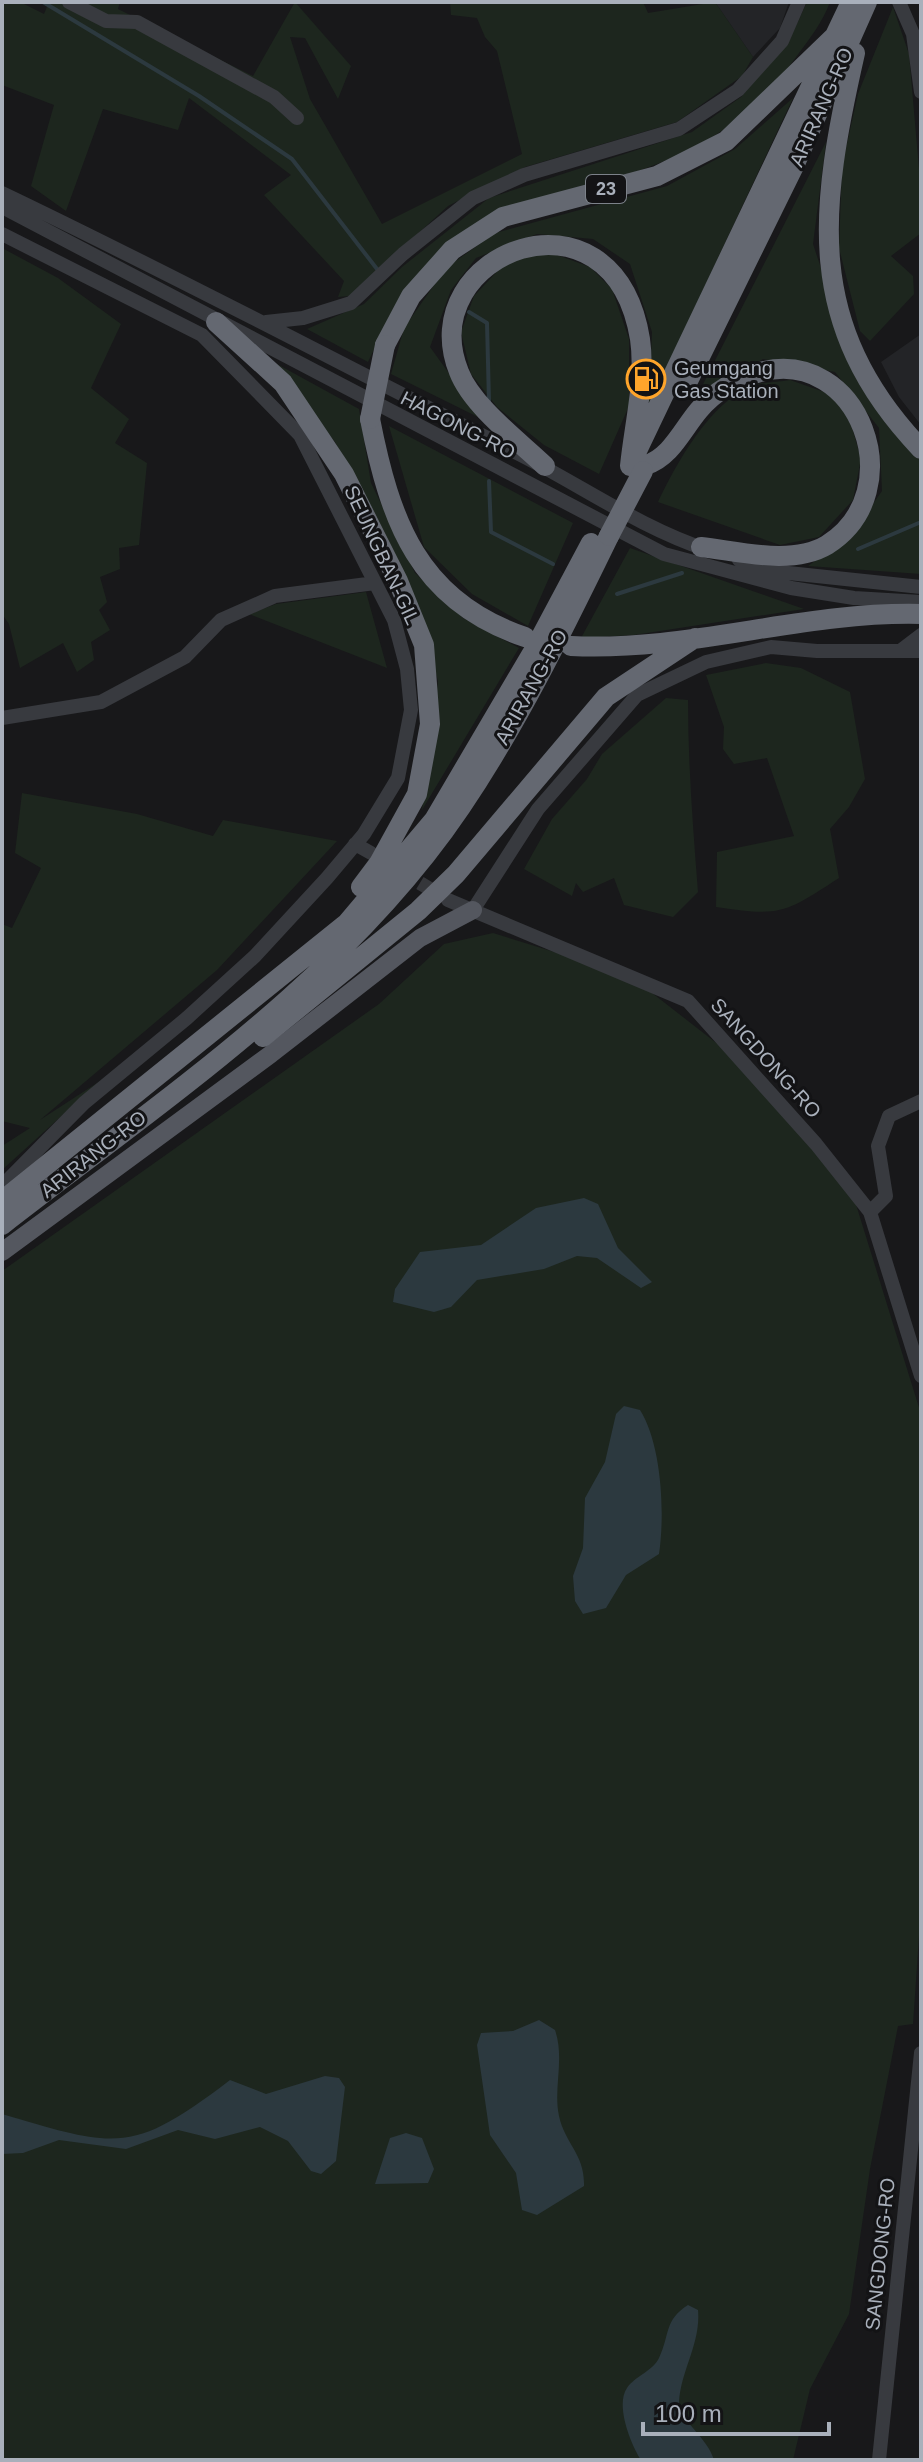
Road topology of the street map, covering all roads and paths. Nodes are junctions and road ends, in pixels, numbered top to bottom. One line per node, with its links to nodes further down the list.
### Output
1 (69, 2): 7 (street)
2 (799, 2): 12 (street)
3 (899, 2): 6 (street)
4 (861, 3): 5 (highway, ARIRANG-RO / 23); 13 (highway); 15 (highway, ARIRANG-RO)
5 (837, 34): 15 (highway, ARIRANG-RO); 22 (highway, 23, bridge)
6 (921, 92)
7 (297, 118)
8 (2, 193): 12 (street, HAGONG-RO)
9 (2, 207): 11 (street, HAGONG-RO)
10 (2, 234): 18 (street, SEUNGBAN-GIL)
11 (216, 322): 20 (street, HAGONG-RO); 32 (highway)
12 (265, 322): 14 (street, HAGONG-RO)
13 (921, 449)
14 (545, 466): 15 (highway); 17 (street, HAGONG-RO)
15 (636, 470): 16 (highway, ARIRANG-RO, bridge); 17 (highway)
16 (604, 533): 32 (highway, ARIRANG-RO); 33 (highway, ARIRANG-RO)
17 (701, 547): 19 (street, HAGONG-RO)
18 (375, 583): 27 (street); 28 (street, SEUNGBAN-GIL)
19 (921, 587)
20 (917, 608): 23 (highway)
21 (921, 635): 25 (street)
22 (525, 637)
23 (695, 638): 24 (highway); 33 (highway)
24 (571, 646)
25 (899, 651): 26 (street); 31 (street)
26 (921, 651)
27 (2, 718)
28 (355, 844): 29 (street); 35 (street, SEUNGBAN-GIL)
29 (371, 853)
30 (448, 900): 31 (street, SANGDONG-RO)
31 (473, 910): 37 (street, SANGDONG-RO); 39 (main road)
32 (322, 945): 36 (highway, ARIRANG-RO)
33 (213, 1061): 38 (highway, ARIRANG-RO)
34 (921, 1101): 37 (street)
35 (2, 1186)
36 (2, 1201)
37 (870, 1212): 40 (street, SANGDONG-RO)
38 (2, 1225)
39 (2, 1252)
40 (921, 1376)
41 (921, 2053): 42 (street, SANGDONG-RO)
42 (879, 2460)

